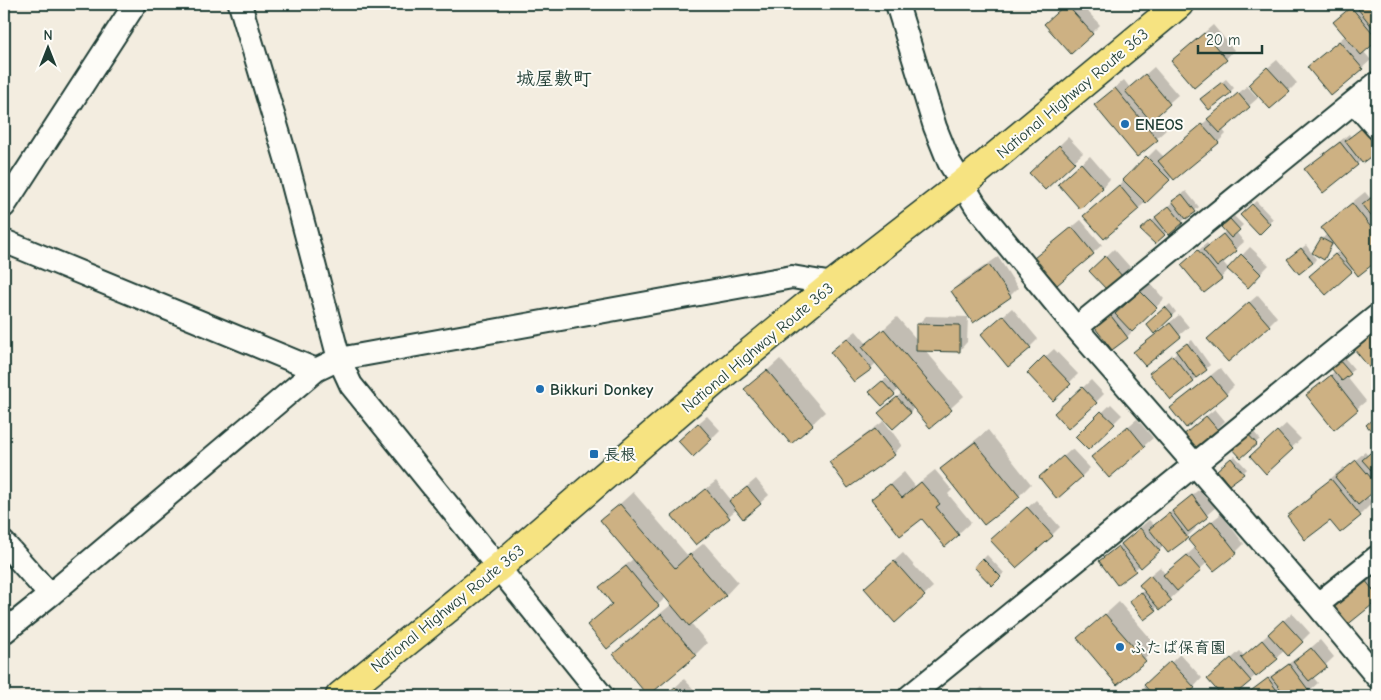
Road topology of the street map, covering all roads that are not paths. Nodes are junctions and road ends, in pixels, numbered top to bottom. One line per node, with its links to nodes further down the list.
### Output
1 (135, 4): 9 (street)
2 (240, 4): 14 (street)
3 (897, 4): 8 (street)
4 (1179, 4): 8 (highway, National Highway Route 363)
5 (1377, 83): 6 (street)
6 (1354, 102): 7 (street); 13 (street)
7 (1377, 128)
8 (962, 184): 11 (highway, National Highway Route 363); 13 (street)
9 (4, 206)
10 (4, 241): 15 (street)
11 (833, 284): 14 (street); 19 (highway, National Highway Route 363)
12 (1377, 316): 16 (street)
13 (1076, 328): 16 (street)
14 (339, 359): 15 (street); 19 (street)
15 (316, 370): 20 (street)
16 (1196, 464): 21 (street); 26 (street)
17 (4, 543): 20 (street)
18 (1377, 557): 21 (street)
19 (499, 567): 24 (highway, National Highway Route 363); 25 (street)
20 (50, 595): 22 (street)
21 (1318, 605): 23 (street)
22 (4, 632)
23 (1377, 677)
24 (340, 696)
25 (602, 696)
26 (910, 696)

